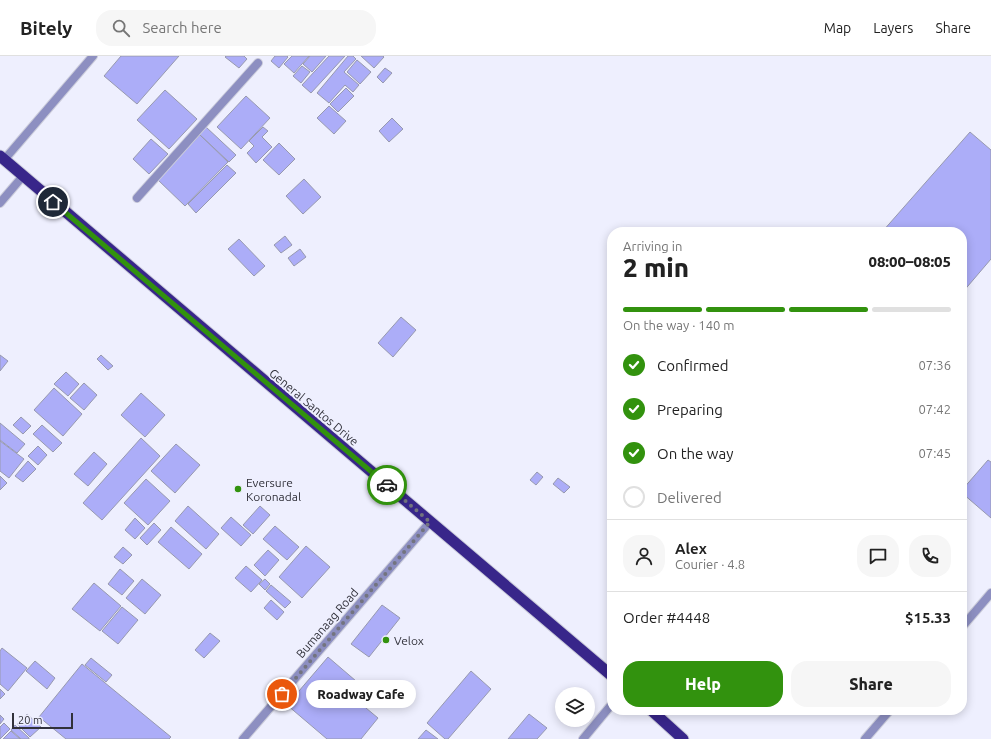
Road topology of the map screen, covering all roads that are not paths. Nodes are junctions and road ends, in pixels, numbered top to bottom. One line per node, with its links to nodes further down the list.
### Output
1 (93, 56): 3 (street)
2 (258, 63): 5 (street)
3 (2, 158): 4 (highway, General Santos Drive)
4 (23, 176): 6 (street); 7 (highway, General Santos Drive)
5 (136, 198)
6 (0, 203)
7 (430, 522): 10 (highway, General Santos Drive); 14 (street, Bumanaag Road)
8 (991, 593): 9 (street)
9 (967, 621)
10 (607, 672)
11 (607, 710): 15 (street)
12 (656, 715): 16 (highway)
13 (886, 715): 17 (street)
14 (243, 739)
15 (583, 739)
16 (683, 739)
17 (865, 739)

